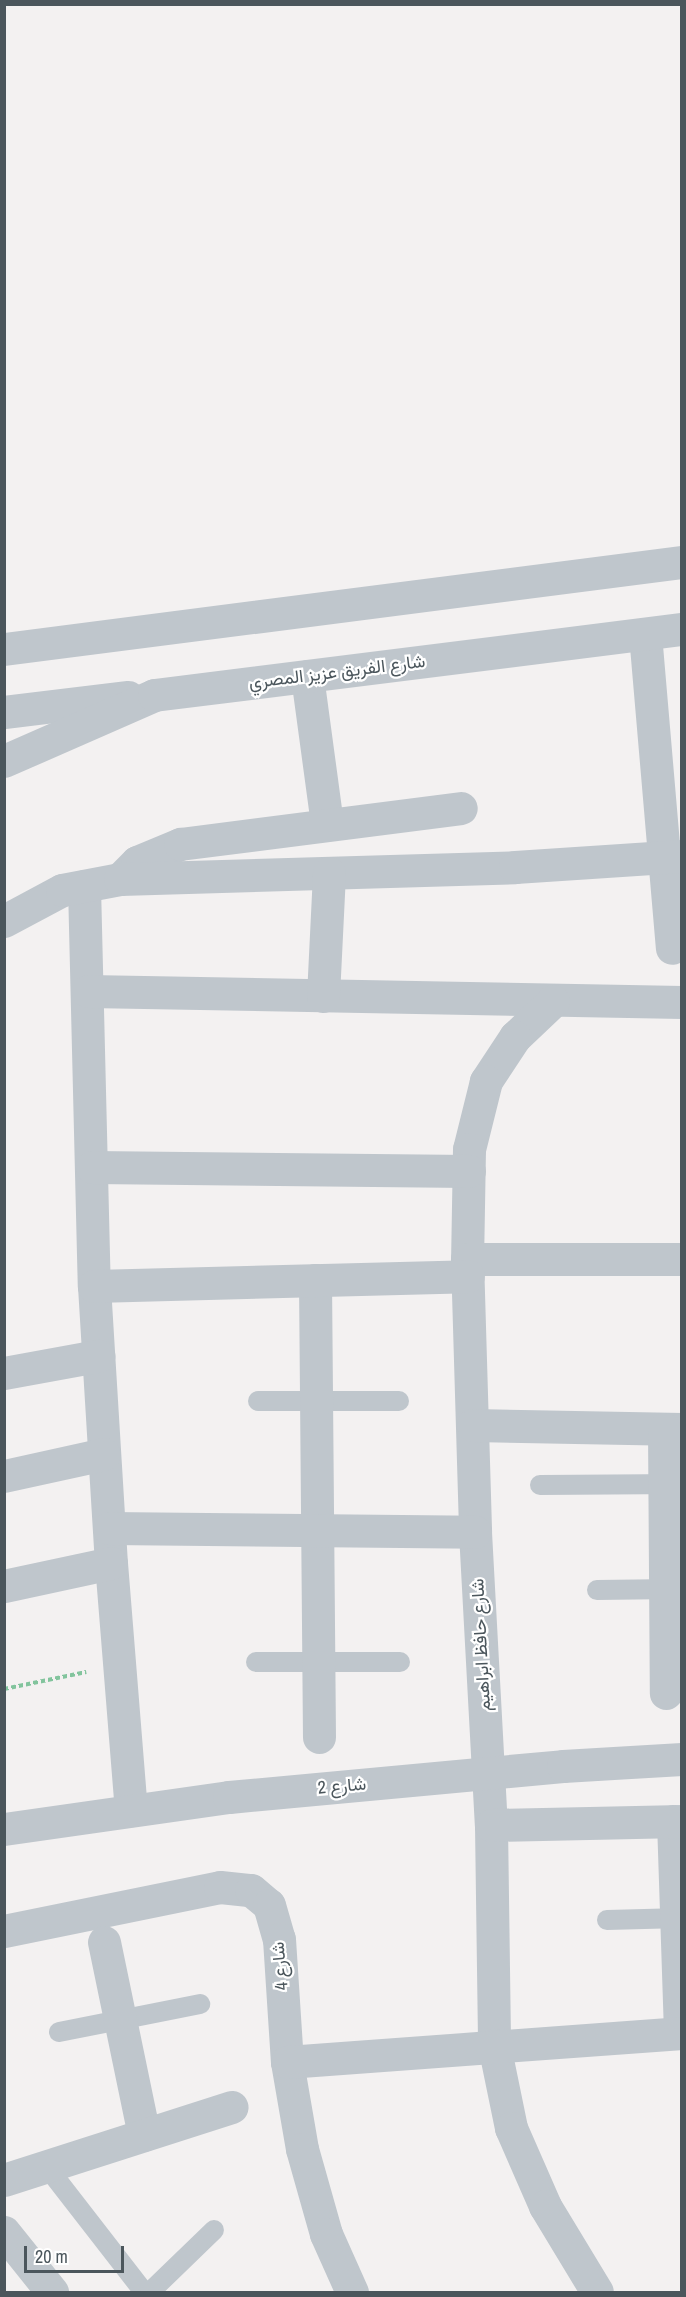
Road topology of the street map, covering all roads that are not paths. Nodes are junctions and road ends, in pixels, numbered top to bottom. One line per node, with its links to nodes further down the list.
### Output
1 (681, 562): 4 (street)
2 (681, 629): 3 (street, شارع الفريق عزيز المصري)
3 (645, 634): 5 (street, شارع الفريق عزيز المصري); 11 (street)
4 (4, 649)
5 (307, 676): 6 (street, شارع الفريق عزيز المصري); 10 (street)
6 (154, 695): 7 (street); 8 (street, شارع الفريق عزيز المصري)
7 (4, 712)
8 (4, 761)
9 (461, 808): 10 (street)
10 (327, 824): 13 (street)
11 (673, 857): 12 (street); 16 (street)
12 (329, 873): 13 (street); 18 (street)
13 (120, 879): 14 (street)
14 (84, 886): 15 (street); 17 (street)
15 (4, 921)
16 (672, 948)
17 (88, 991): 18 (street); 21 (street)
18 (323, 996): 19 (street)
19 (553, 1001): 20 (street); 22 (street, شارع حافظ ابراهيم)
20 (681, 1002)
21 (93, 1167): 22 (street); 26 (street)
22 (469, 1171): 24 (street, شارع حافظ ابراهيم)
23 (681, 1259): 24 (street)
24 (468, 1267): 25 (street); 32 (street, شارع حافظ ابراهيم)
25 (315, 1280): 26 (street); 30 (street)
26 (94, 1286): 27 (street)
27 (98, 1356): 28 (street); 34 (street)
28 (4, 1373)
29 (258, 1401): 30 (lane)
30 (316, 1401): 31 (lane); 39 (street)
31 (399, 1401)
32 (473, 1425): 33 (street); 40 (street, شارع حافظ ابراهيم)
33 (673, 1429): 36 (street)
34 (104, 1454): 35 (street); 38 (street)
35 (4, 1476)
36 (673, 1484): 37 (lane); 43 (street)
37 (540, 1485)
38 (109, 1528): 39 (street); 41 (street)
39 (317, 1530): 40 (street); 46 (street)
40 (475, 1532): 51 (street, شارع حافظ ابراهيم)
41 (111, 1563): 42 (street); 52 (street)
42 (4, 1586)
43 (673, 1589): 44 (lane); 48 (street)
44 (597, 1590)
45 (256, 1662): 46 (lane)
46 (318, 1662): 47 (lane); 49 (street)
47 (400, 1662)
48 (666, 1694)
49 (319, 1737)
50 (681, 1759): 51 (street, شارع 2)
51 (488, 1773): 52 (street, شارع 2); 54 (street, شارع حافظ ابراهيم)
52 (131, 1810): 55 (street, شارع 2)
53 (677, 1821): 54 (street); 56 (street)
54 (491, 1825): 64 (street, شارع حافظ ابراهيم)
55 (4, 1829)
56 (679, 1918): 57 (lane); 63 (street)
57 (607, 1920)
58 (4, 1931): 65 (street, شارع 4)
59 (104, 1942): 61 (street)
60 (200, 2004): 61 (lane)
61 (120, 2020): 62 (lane); 67 (street)
62 (59, 2032)
63 (681, 2033): 64 (street)
64 (494, 2045): 65 (street); 76 (street, شارع حافظ ابراهيم)
65 (287, 2062): 75 (street, شارع 4)
66 (232, 2107): 67 (street)
67 (144, 2135): 68 (street)
68 (47, 2167): 69 (street); 73 (lane)
69 (4, 2180)
70 (214, 2230): 74 (lane)
71 (4, 2232): 72 (street)
72 (52, 2292)
73 (144, 2292)
74 (150, 2292)
75 (352, 2292)
76 (597, 2292)

